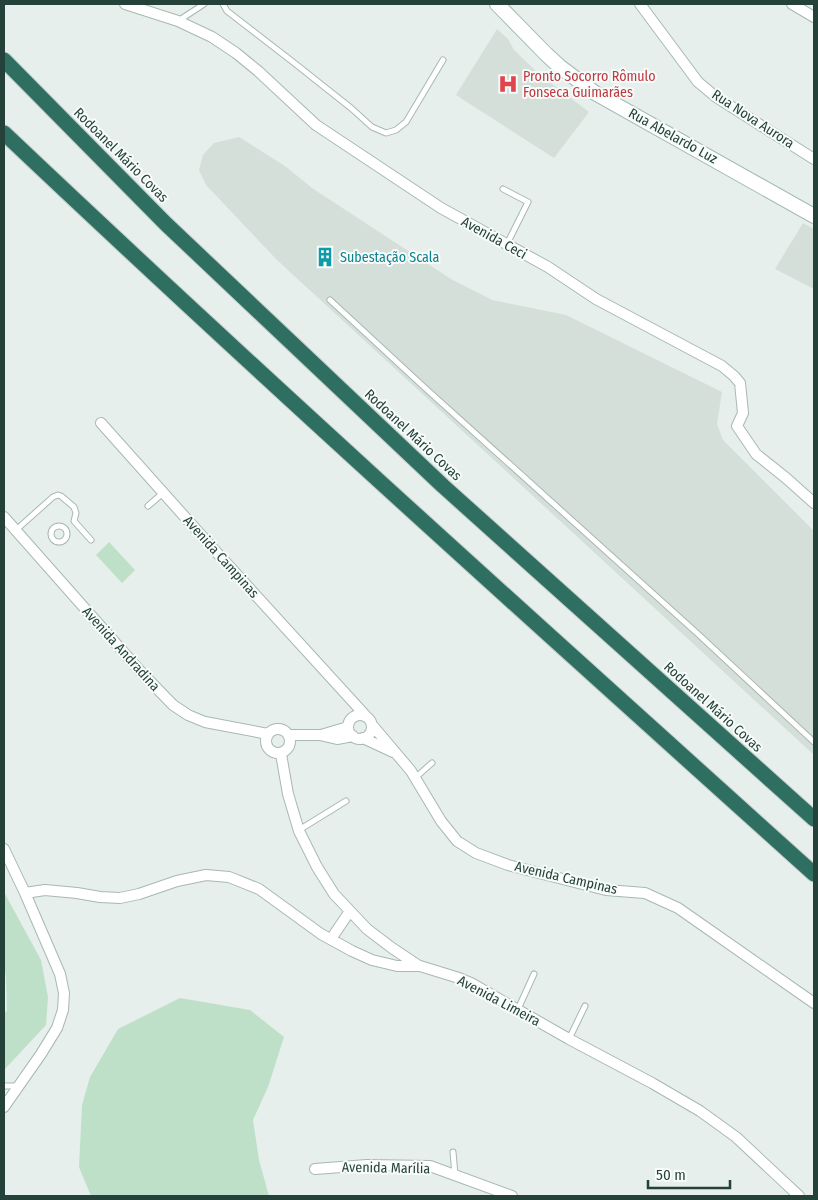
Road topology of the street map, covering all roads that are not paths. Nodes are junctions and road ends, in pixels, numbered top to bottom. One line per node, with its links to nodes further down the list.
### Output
1 (124, 4): 8 (street, Avenida Ceci)
2 (204, 4): 8 (lane)
3 (223, 4): 10 (lane)
4 (497, 4): 14 (main road, Rua Abelardo Luz)
5 (640, 4): 12 (street, Rua Nova Aurora)
6 (792, 4): 7 (street)
7 (814, 17)
8 (178, 21): 15 (street, Avenida Ceci)
9 (4, 60): 39 (highway, Rodoanel Mário Covas)
10 (443, 60)
11 (4, 133): 42 (highway)
12 (814, 159)
13 (503, 188): 15 (lane)
14 (814, 216)
15 (507, 245): 19 (street, Avenida Ceci)
16 (330, 300): 33 (lane)
17 (101, 423): 18 (street, Avenida Campinas)
18 (163, 493): 20 (lane); 26 (street, Avenida Campinas)
19 (814, 503)
20 (148, 506)
21 (4, 517): 24 (street, Avenida Andradina)
22 (74, 521): 23 (lane); 24 (lane); 25 (lane)
23 (66, 529)
24 (16, 531): 30 (street, Avenida Andradina)
25 (91, 540)
26 (342, 692): 27 (street, Avenida Campinas); 28 (street, Avenida Campinas)
27 (365, 715): 28 (street); 29 (street)
28 (353, 717): 31 (street)
29 (372, 726): 31 (street); 34 (street, Avenida Campinas)
30 (268, 734): 32 (street); 35 (street)
31 (355, 734): 32 (street); 34 (street, Avenida Campinas)
32 (289, 735): 35 (street)
33 (814, 742)
34 (397, 753): 37 (street, Avenida Campinas)
35 (281, 754): 40 (street)
36 (432, 763): 37 (lane)
37 (416, 778): 48 (street, Avenida Campinas)
38 (346, 801): 40 (lane)
39 (814, 819)
40 (299, 830): 44 (street)
41 (4, 848): 43 (street)
42 (814, 874)
43 (25, 893): 45 (street, Avenida Limeira); 53 (street)
44 (350, 911): 45 (street); 46 (street)
45 (331, 940): 46 (street, Avenida Limeira)
46 (420, 966): 50 (street, Avenida Limeira)
47 (534, 974): 50 (lane)
48 (814, 1003)
49 (585, 1006): 51 (lane)
50 (518, 1009): 51 (street, Avenida Limeira)
51 (569, 1039): 59 (street, Avenida Limeira)
52 (4, 1086): 53 (lane)
53 (19, 1086): 54 (street)
54 (4, 1107)
55 (453, 1152): 57 (lane)
56 (315, 1169): 57 (street, Avenida Marília)
57 (456, 1176): 58 (street, Avenida Marília)
58 (512, 1196)
59 (799, 1196)

